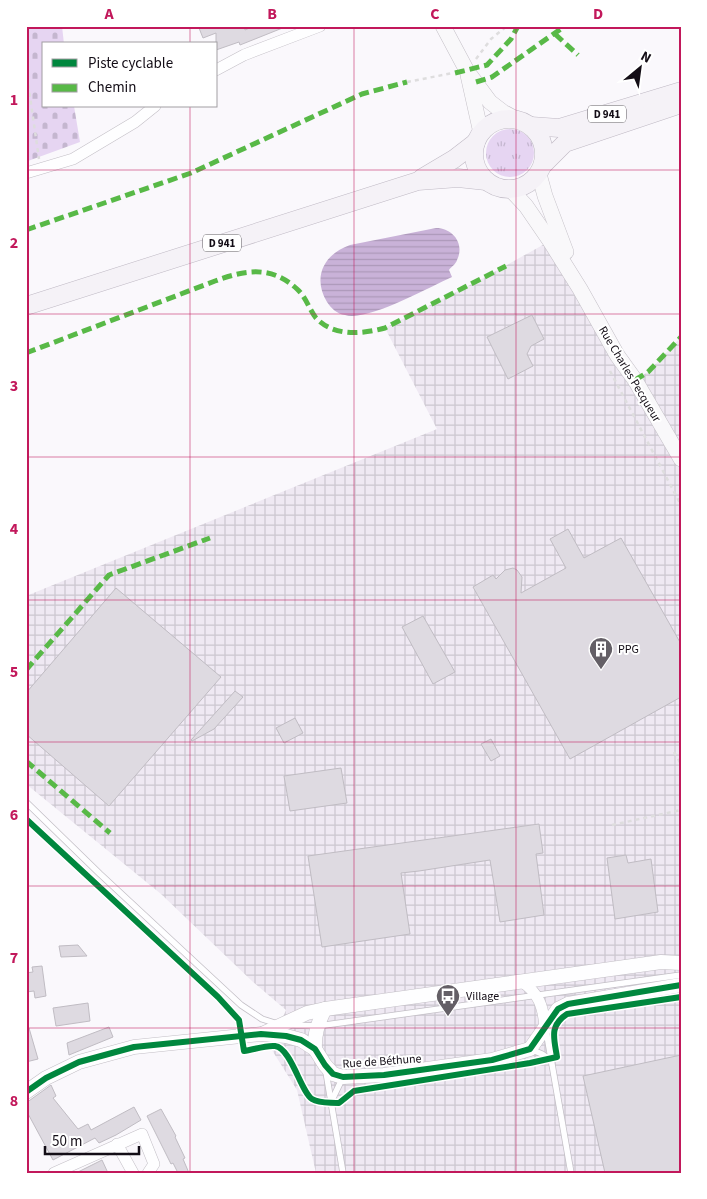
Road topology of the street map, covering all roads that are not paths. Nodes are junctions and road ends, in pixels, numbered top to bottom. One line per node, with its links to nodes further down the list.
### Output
1 (320, 26): 3 (street)
2 (443, 26): 4 (main road)
3 (218, 69)
4 (461, 72): 8 (main road); 9 (main road)
5 (681, 91): 8 (main road, D 941)
6 (681, 104): 10 (main road, D 941)
7 (152, 108): 11 (street)
8 (525, 123): 9 (main road); 10 (main road)
9 (479, 137): 12 (main road, D 941); 13 (main road)
10 (542, 169): 14 (main road); 15 (main road, Rue Charles Pecqueur)
11 (26, 173)
12 (418, 181): 13 (main road, D 941); 16 (main road, D 941)
13 (486, 181): 14 (main road)
14 (510, 190): 15 (main road, Rue Charles Pecqueur)
15 (580, 289): 17 (main road, Rue Charles Pecqueur)
16 (26, 306)
17 (681, 459)
18 (26, 802): 25 (lane)
19 (681, 963): 21 (street)
20 (681, 975): 23 (lane)
21 (522, 982): 23 (street); 24 (street)
22 (681, 985): 27 (street)
23 (537, 996): 26 (lane); 27 (street)
24 (325, 1009): 25 (street); 26 (street)
25 (282, 1025): 26 (lane); 28 (street)
26 (318, 1026): 29 (street)
27 (545, 1026): 30 (street); 31 (lane)
28 (261, 1034): 29 (street); 34 (street)
29 (315, 1049): 32 (street, Rue de Béthune)
30 (530, 1049): 31 (lane); 33 (street, Rue de Béthune)
31 (549, 1059): 41 (lane)
32 (324, 1065): 33 (street, Rue de Béthune); 35 (lane)
33 (343, 1078): 35 (lane)
34 (26, 1092)
35 (331, 1102): 40 (lane)
36 (116, 1144): 37 (street); 38 (street); 39 (street)
37 (54, 1173)
38 (133, 1173)
39 (148, 1173)
40 (343, 1173)
41 (571, 1173)

